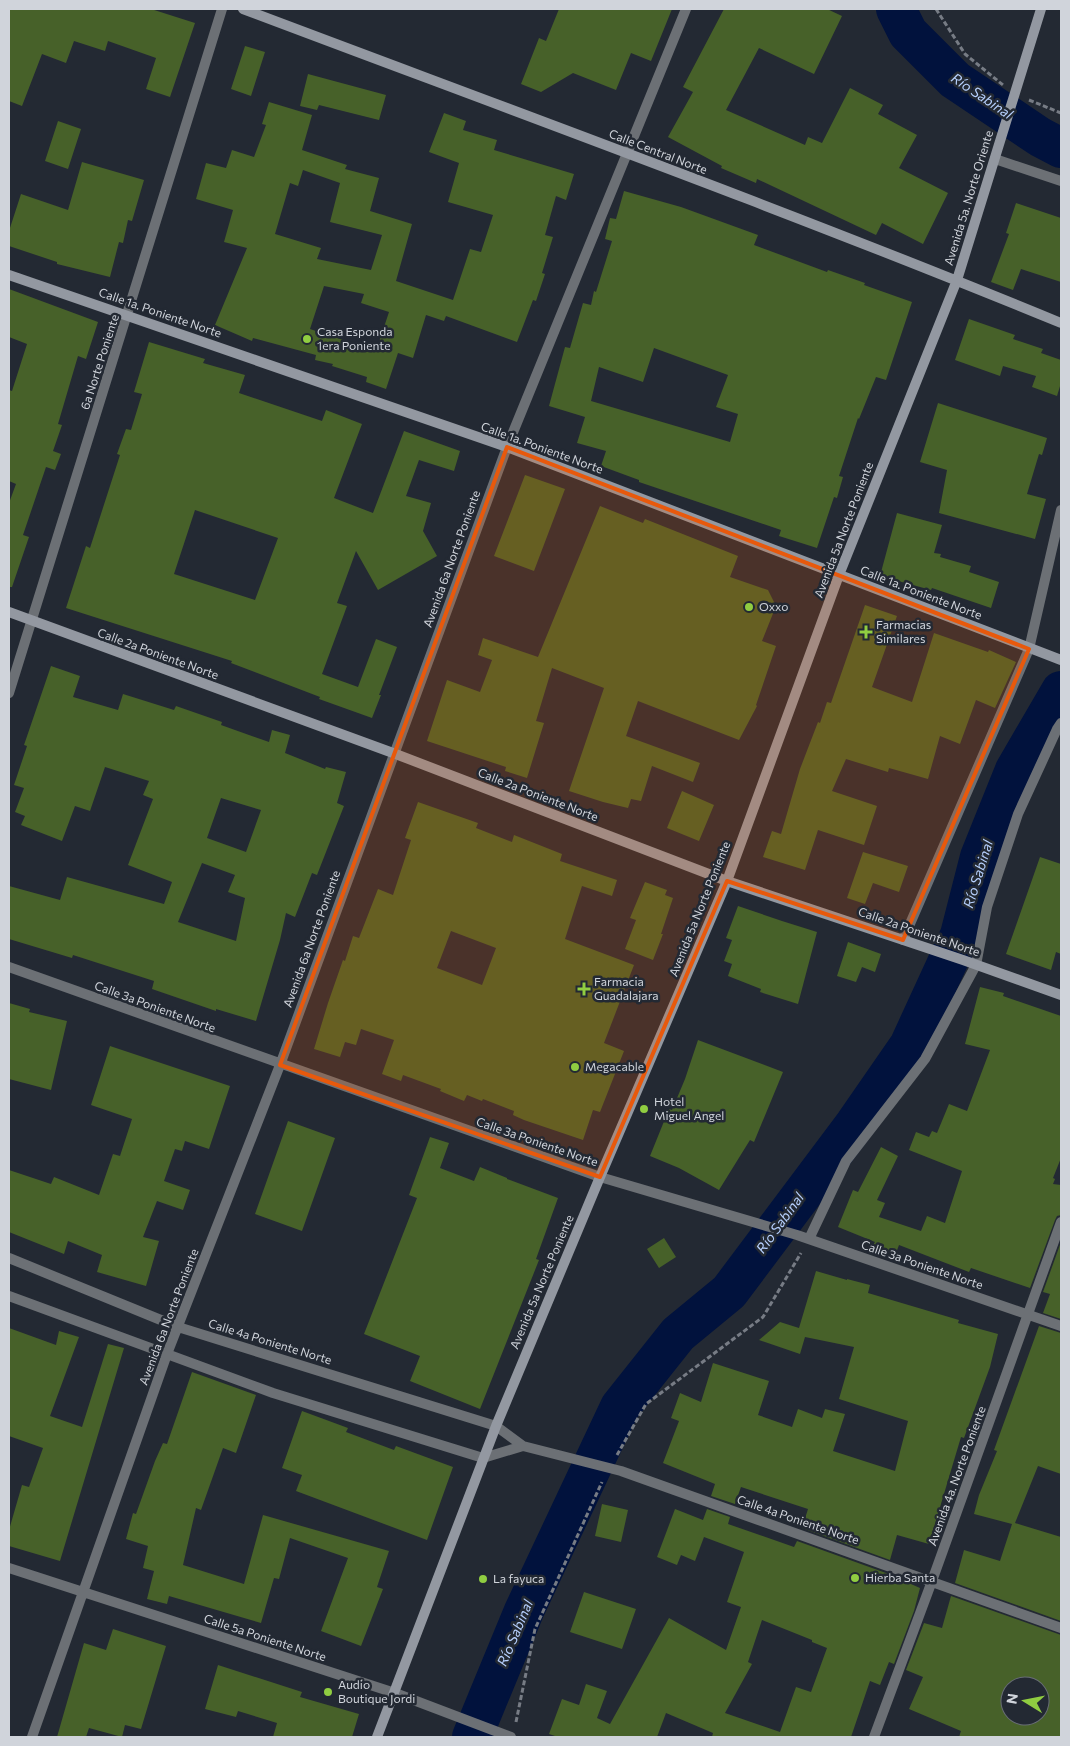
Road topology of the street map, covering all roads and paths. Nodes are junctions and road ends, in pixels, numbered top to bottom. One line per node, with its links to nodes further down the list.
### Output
1 (222, 9): 13 (street, 6a Norte Poniente)
2 (243, 9): 8 (main road, Calle Central Norte)
3 (686, 9): 8 (street, Avenida 6a Norte Poniente)
4 (936, 9): 6 (path)
5 (1041, 9): 6 (main road, Avenida 5a. Norte Oriente)
6 (1014, 96): 7 (path); 9 (main road, Avenida 5a. Norte Oriente)
7 (1061, 113)
8 (627, 153): 12 (main road, Calle Central Norte); 15 (street, Avenida 6a Norte Poniente)
9 (995, 158): 10 (street); 12 (main road, Avenida 5a. Norte Oriente)
10 (1061, 181)
11 (9, 275): 13 (main road, Calle 1a. Poniente Norte)
12 (957, 280): 14 (main road, Calle Central Norte); 17 (main road, Avenida 5a Norte Poniente)
13 (127, 315): 15 (main road, Calle 1a. Poniente Norte); 19 (street, 6a Norte Poniente)
14 (1061, 323)
15 (507, 447): 17 (main road, Calle 1a. Poniente Norte); 24 (street, Avenida 6a Norte Poniente)
16 (1061, 510): 20 (street)
17 (840, 575): 20 (main road, Calle 1a. Poniente Norte); 25 (main road, Avenida 5a Norte Poniente)
18 (9, 612): 19 (main road, Calle 2a Poniente Norte)
19 (31, 621): 22 (street, 6a Norte Poniente); 24 (main road, Calle 2a Poniente Norte)
20 (1032, 650): 21 (main road, Calle 1a. Poniente Norte); 26 (street)
21 (1061, 660)
22 (9, 693)
23 (1061, 723): 27 (street)
24 (393, 753): 25 (main road, Calle 2a Poniente Norte); 30 (street, Avenida 6a Norte Poniente)
25 (727, 881): 26 (main road, Calle 2a Poniente Norte); 31 (main road, Avenida 5a Norte Poniente)
26 (904, 940): 27 (main road, Calle 2a Poniente Norte)
27 (976, 965): 29 (main road, Calle 2a Poniente Norte); 33 (street)
28 (9, 967): 30 (street, Calle 3a Poniente Norte)
29 (1061, 995)
30 (280, 1065): 31 (street, Calle 3a Poniente Norte); 38 (street, Avenida 6a Norte Poniente)
31 (600, 1177): 33 (street, Calle 3a Poniente Norte); 40 (main road, Avenida 5a Norte Poniente)
32 (1061, 1222): 36 (street, Avenida 4a. Norte Poniente)
33 (809, 1239): 36 (street, Calle 3a Poniente Norte)
34 (9, 1258): 38 (street, Calle 4a Poniente Norte)
35 (9, 1296): 39 (street)
36 (1027, 1315): 37 (street, Calle 3a Poniente Norte); 44 (street, Avenida 4a. Norte Poniente)
37 (1061, 1326)
38 (178, 1327): 39 (street, Avenida 6a Norte Poniente); 40 (street, Calle 4a Poniente Norte)
39 (167, 1354): 42 (street); 45 (street, Avenida 6a Norte Poniente)
40 (496, 1426): 41 (street, Calle 4a Poniente Norte); 42 (main road, Avenida 5a Norte Poniente)
41 (523, 1446): 42 (street, Calle 4a Poniente Norte); 44 (street, Calle 4a Poniente Norte)
42 (483, 1458): 47 (main road, Avenida 5a Norte Poniente)
43 (9, 1568): 45 (street, Calle 5a Poniente Norte)
44 (932, 1581): 46 (street, Calle 4a Poniente Norte); 51 (street, Avenida 4a. Norte Poniente)
45 (82, 1593): 47 (street, Calle 5a Poniente Norte); 49 (street, Avenida 6a Norte Poniente)
46 (1061, 1628)
47 (395, 1693): 48 (street, Calle 5a Poniente Norte); 50 (main road, Avenida 5a Norte Poniente)
48 (508, 1736)
49 (32, 1737)
50 (377, 1737)
51 (874, 1737)

